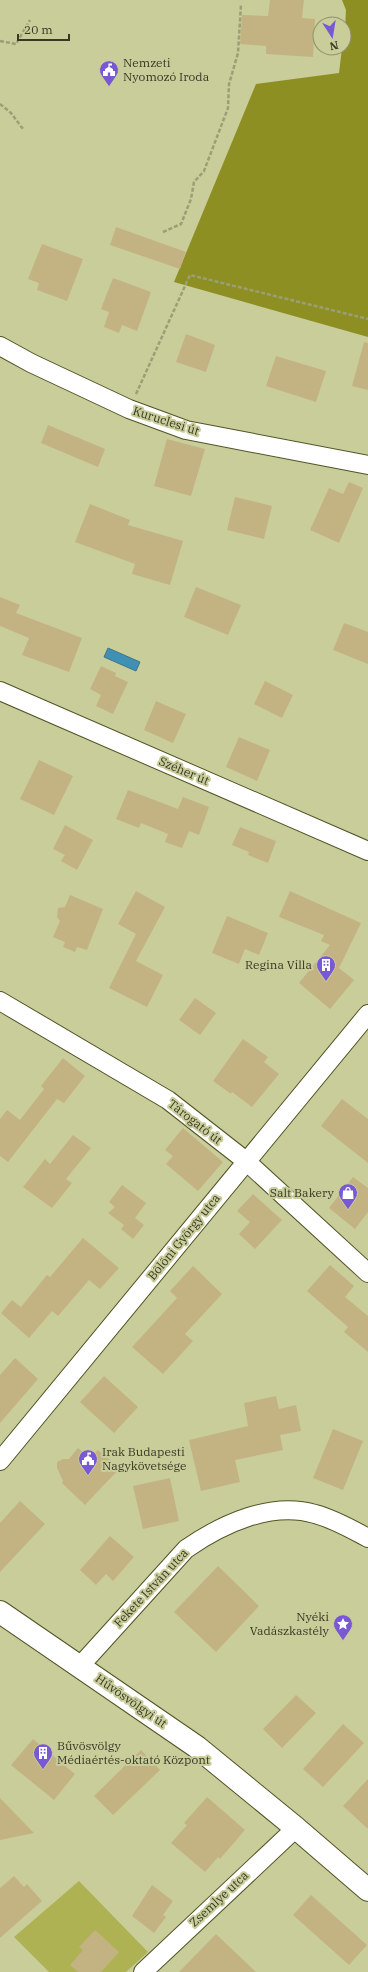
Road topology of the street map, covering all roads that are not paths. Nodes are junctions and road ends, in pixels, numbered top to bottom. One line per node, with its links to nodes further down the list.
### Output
1 (0, 346): 2 (street, Kuruclesi út)
2 (368, 465)
3 (0, 691): 4 (street, Széher út)
4 (368, 851)
5 (0, 1002): 7 (street, Tárogató út)
6 (368, 1014): 7 (street, Bölöni György utca)
7 (246, 1161): 8 (street, Tárogató út); 9 (street, Bölöni György utca)
8 (368, 1273)
9 (0, 1461)
10 (368, 1538): 12 (street, Fekete István utca)
11 (0, 1612): 12 (main road, Hűvösvölgyi út)
12 (80, 1666): 13 (main road, Hűvösvölgyi út)
13 (296, 1828): 14 (main road, Hűvösvölgyi út); 15 (street, Zsemlye utca)
14 (368, 1890)
15 (142, 1972)

